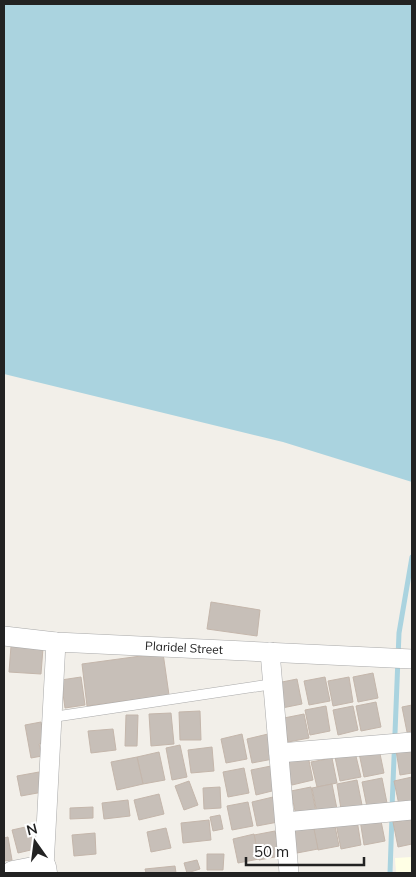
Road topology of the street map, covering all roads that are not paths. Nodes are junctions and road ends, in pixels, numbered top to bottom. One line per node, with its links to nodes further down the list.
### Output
1 (4, 636): 2 (street, Plaridel Street)
2 (56, 642): 3 (street, Plaridel Street); 6 (street)
3 (270, 652): 4 (street, Plaridel Street); 5 (street)
4 (412, 659)
5 (272, 684): 6 (lane); 8 (street)
6 (53, 718): 11 (street)
7 (412, 742): 8 (street)
8 (279, 753): 10 (street)
9 (412, 810): 10 (street)
10 (285, 822): 13 (street)
11 (45, 870): 12 (street)
12 (13, 873)
13 (289, 873)

